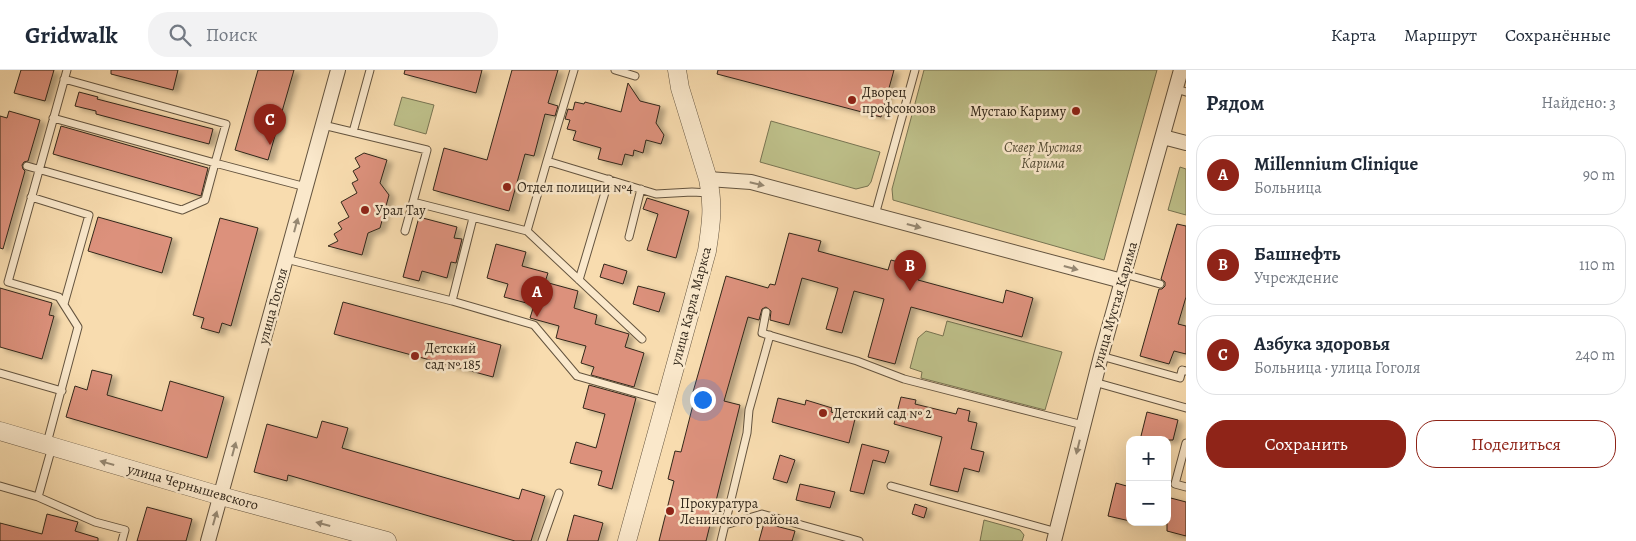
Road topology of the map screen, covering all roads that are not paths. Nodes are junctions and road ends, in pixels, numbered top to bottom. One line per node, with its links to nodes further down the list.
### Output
1 (67, 70): 10 (lane)
2 (338, 70): 13 (street, улица Гоголя)
3 (370, 70): 14 (lane)
4 (574, 70): 17 (lane)
5 (614, 70): 9 (lane)
6 (678, 70): 22 (street, улица Карла Маркса)
7 (915, 70): 27 (lane)
8 (1181, 70): 11 (street, улица Мустая Карима)
9 (635, 76)
10 (64, 79): 12 (lane); 18 (lane)
11 (1181, 91): 15 (street, улица Мустая Карима)
12 (54, 118): 18 (lane); 20 (lane)
13 (323, 125): 14 (lane); 23 (street, улица Гоголя)
14 (353, 132): 26 (lane)
15 (1163, 137): 16 (street); 33 (street, улица Мустая Карима)
16 (1186, 143)
17 (548, 161): 21 (lane); 30 (lane)
18 (215, 163): 20 (lane); 23 (lane)
19 (27, 166): 20 (lane)
20 (39, 170): 25 (lane)
21 (608, 180): 24 (lane); 34 (lane)
22 (710, 186): 24 (lane); 27 (street, one-way to 27); 46 (street, улица Карла Маркса)
23 (306, 187): 32 (street, улица Гоголя, one-way to 23)
24 (642, 189): 31 (lane)
25 (31, 198): 37 (lane); 37 (lane)
26 (413, 202): 28 (lane); 29 (lane)
27 (875, 216): 33 (street, one-way to 33)
28 (473, 218): 30 (lane); 36 (lane)
29 (405, 231)
30 (527, 231): 34 (lane)
31 (629, 237)
32 (286, 259): 36 (lane); 56 (street, улица Гоголя, one-way to 32)
33 (1123, 278): 35 (lane); 41 (street, улица Мустая Карима)
34 (580, 280): 40 (lane)
35 (1160, 284)
36 (452, 301): 46 (lane)
37 (64, 304): 45 (lane)
38 (766, 312): 39 (lane)
39 (770, 336): 48 (lane); 58 (lane)
40 (642, 339)
41 (1101, 356): 42 (lane); 44 (street, улица Мустая Карима)
42 (1186, 371)
43 (0, 373): 45 (lane)
44 (1094, 382): 47 (lane); 48 (street, улица Мустая Карима)
45 (62, 391): 51 (lane)
46 (665, 401): 61 (street, улица Карла Маркса)
47 (1186, 408)
48 (1083, 425): 59 (street, улица Мустая Карима, one-way to 59)
49 (0, 432): 51 (street, улица Чернышевского)
50 (1186, 443): 54 (lane)
51 (49, 446): 56 (street, улица Чернышевского, one-way to 51); 57 (lane)
52 (0, 486): 57 (lane)
53 (892, 486): 59 (lane)
54 (1186, 487)
55 (559, 493): 65 (lane)
56 (221, 496): 60 (street, улица Чернышевского, one-way to 56); 63 (street, улица Гоголя, one-way to 56)
57 (38, 498): 62 (lane)
58 (725, 525): 66 (lane); 67 (lane)
59 (1056, 536)
60 (361, 538): 64 (street, улица Чернышевского)
61 (630, 540)
62 (122, 541)
63 (208, 541)
64 (387, 541)
65 (542, 541)
66 (721, 541)
67 (856, 541)

